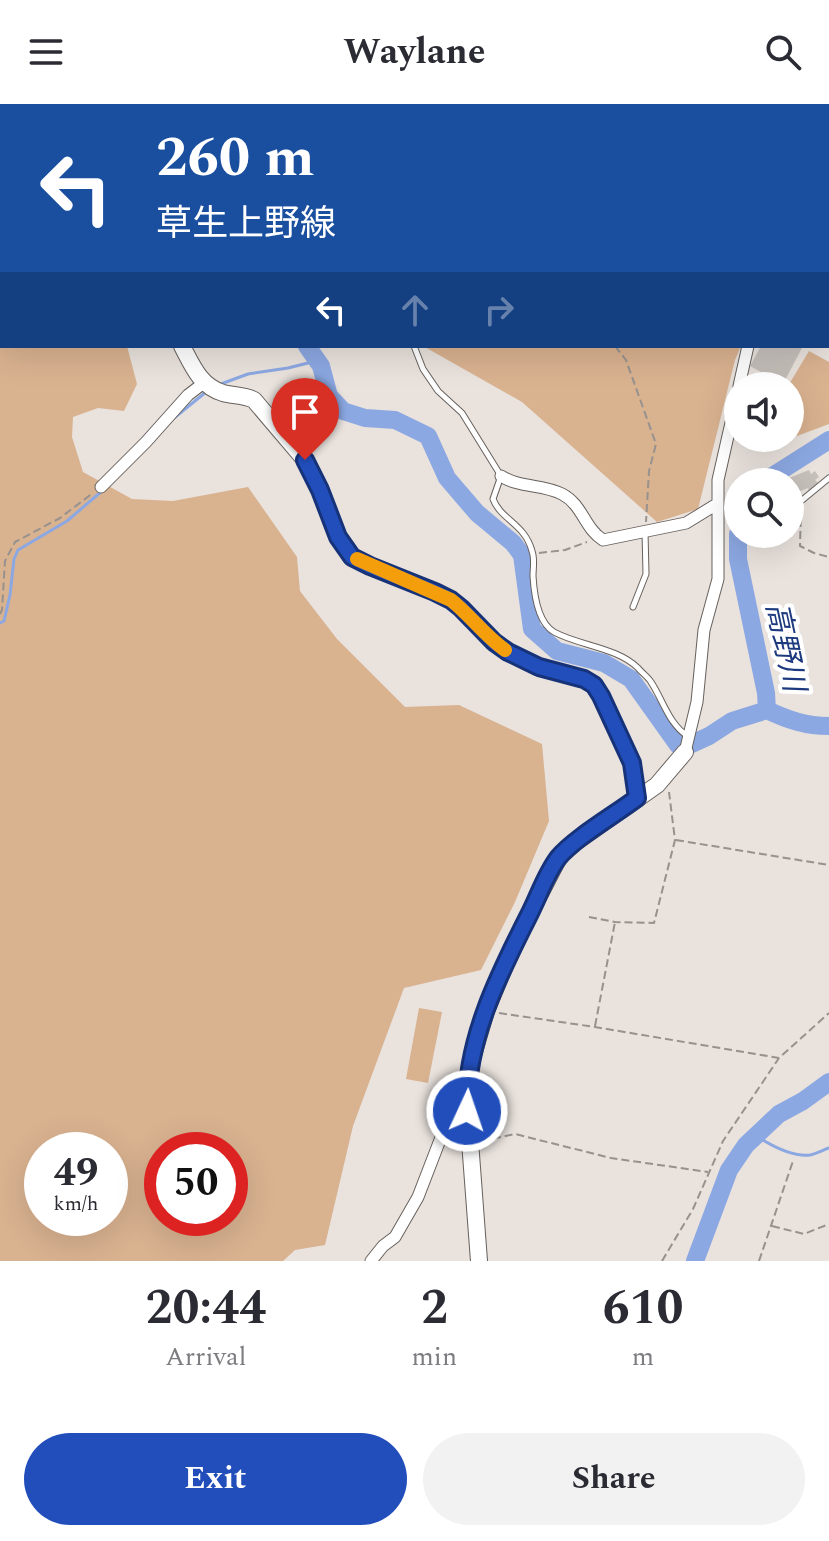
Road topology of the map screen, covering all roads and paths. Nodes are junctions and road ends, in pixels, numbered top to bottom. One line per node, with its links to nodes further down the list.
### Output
1 (183, 348): 6 (main road)
2 (415, 348): 8 (lane)
3 (617, 348): 13 (path)
4 (748, 348): 5 (street)
5 (743, 372)
6 (205, 382): 10 (street); 22 (main road)
7 (724, 452): 12 (street)
8 (501, 476): 14 (street); 16 (lane)
9 (829, 478): 11 (lane)
10 (101, 487): 19 (path)
11 (804, 499)
12 (717, 504): 13 (street); 20 (street)
13 (645, 532): 14 (street); 18 (lane)
14 (600, 538): 16 (path)
15 (804, 548): 17 (path)
16 (533, 554): 20 (lane)
17 (829, 557)
18 (633, 607)
19 (0, 614)
20 (687, 745): 21 (main road)
21 (669, 773): 22 (main road); 23 (path)
22 (637, 798): 27 (main road)
23 (675, 840): 24 (path); 26 (path)
24 (829, 865)
25 (589, 917): 26 (path)
26 (615, 922): 29 (path)
27 (486, 1011): 29 (path); 31 (main road)
28 (829, 1013): 30 (path)
29 (595, 1027): 30 (path)
30 (779, 1058): 34 (path)
31 (467, 1111): 32 (main road); 37 (street)
32 (469, 1131): 34 (path); 38 (main road)
33 (793, 1161): 36 (path)
34 (708, 1172): 39 (path)
35 (829, 1224): 36 (path)
36 (771, 1226): 40 (path)
37 (371, 1261)
38 (479, 1261)
39 (662, 1261)
40 (759, 1261)

